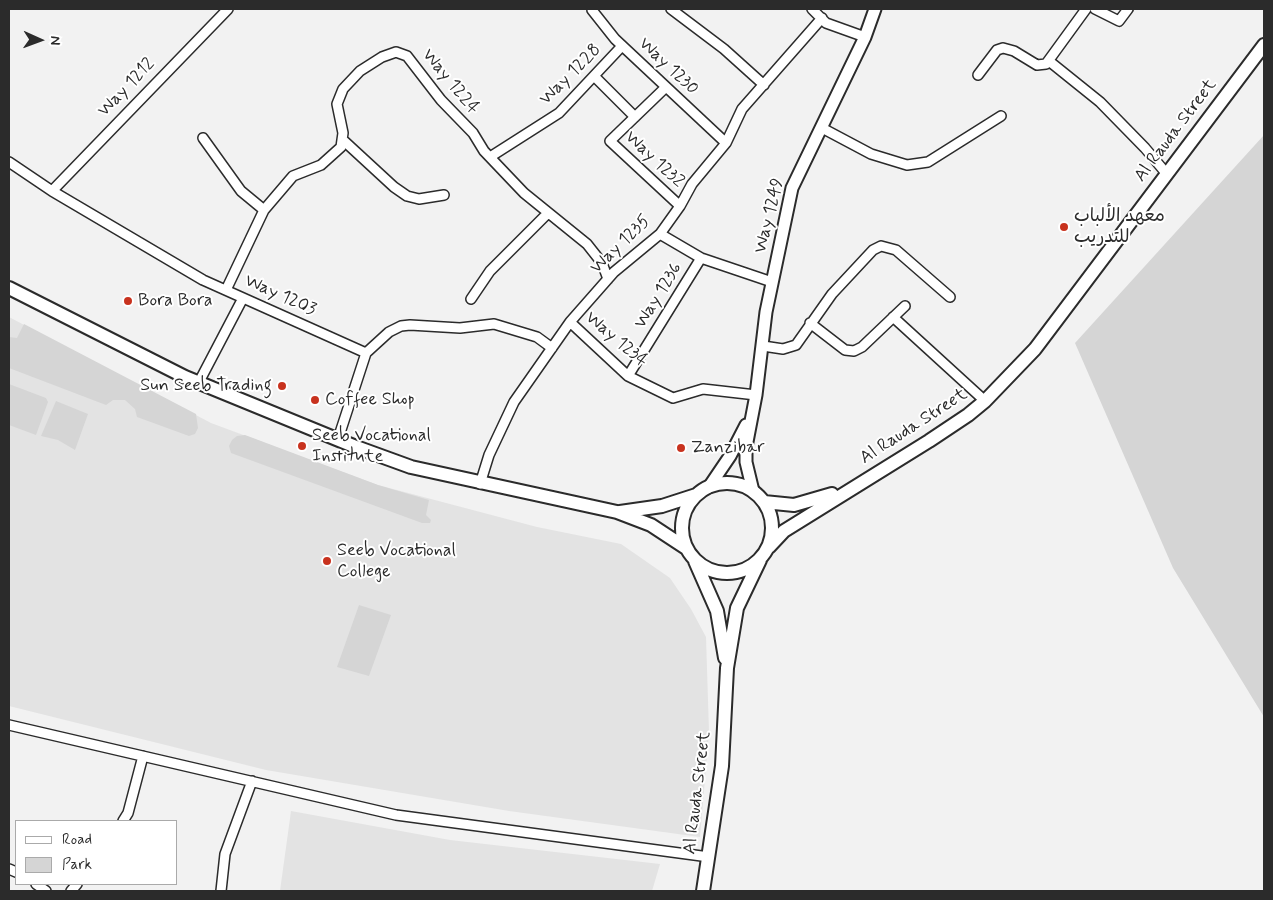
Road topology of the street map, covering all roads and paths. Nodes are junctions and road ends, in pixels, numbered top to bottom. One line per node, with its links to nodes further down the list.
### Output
1 (228, 9): 27 (street, Way 1212)
2 (672, 9): 16 (street)
3 (812, 9): 9 (street)
4 (875, 9): 10 (street, Way 1249)
5 (1086, 9): 13 (street)
6 (1095, 9): 7 (street)
7 (1128, 9)
8 (592, 10): 12 (street, Way 1230)
9 (822, 18): 10 (street); 16 (street, Way 1235)
10 (864, 37): 20 (street, Way 1249)
11 (1264, 45): 26 (main road, Al Rauda Street)
12 (622, 46): 15 (street, Way 1228); 17 (street, Way 1230)
13 (1049, 61): 14 (street); 26 (street)
14 (978, 75)
15 (594, 76): 19 (street, Way 1232); 24 (street, Way 1228)
16 (764, 85): 23 (street, Way 1235)
17 (666, 87): 19 (street, Way 1232); 23 (street, Way 1230)
18 (1001, 116): 20 (street)
19 (635, 117): 29 (street, Way 1232)
20 (822, 128): 35 (street, Way 1249)
21 (203, 138): 30 (street)
22 (343, 140): 24 (street, Way 1224); 28 (street); 30 (street)
23 (726, 143): 29 (street, Way 1235)
24 (490, 156): 31 (street, Way 1224)
25 (9, 162): 27 (street, Way 1203)
26 (1166, 173): 51 (main road, Al Rauda Street)
27 (52, 191): 37 (street, Way 1203)
28 (444, 195)
29 (680, 206): 32 (street, Way 1235)
30 (264, 210): 37 (street)
31 (548, 213): 34 (street, Way 1224); 40 (street)
32 (660, 234): 33 (street, Way 1236); 34 (street, Way 1235)
33 (701, 258): 35 (street, Way 1236); 48 (street, Way 1236)
34 (608, 279): 43 (street, Way 1235)
35 (772, 282): 45 (street, Way 1249)
36 (9, 288): 49 (main road)
37 (226, 290): 39 (street, Way 1203)
38 (950, 297): 44 (street)
39 (242, 298): 47 (street, Way 1203); 49 (street)
40 (471, 298)
41 (905, 306): 42 (street)
42 (893, 317): 44 (street); 51 (street)
43 (570, 322): 46 (street, Way 1235); 48 (street, Way 1234)
44 (810, 324): 45 (street)
45 (762, 346): 50 (street, Way 1249)
46 (552, 348): 47 (street); 55 (street, Way 1235)
47 (366, 353): 53 (street)
48 (628, 376): 50 (street, Way 1234)
49 (199, 382): 53 (main road)
50 (756, 395): 52 (street, Way 1249)
51 (985, 400): 54 (main road, Al Rauda Street)
52 (750, 416): 56 (street, Way 1249); 57 (street, Way 1249)
53 (338, 439): 55 (main road)
54 (860, 483): 59 (main road, Al Rauda Street); 61 (main road, Al Rauda Street)
55 (480, 484): 60 (main road)
56 (709, 486): 57 (main road); 58 (main road)
57 (753, 491): 59 (main road)
58 (696, 495): 60 (main road); 62 (main road)
59 (764, 502): 61 (main road)
60 (617, 512): 62 (main road)
61 (768, 547): 64 (main road)
62 (686, 548): 63 (main road)
63 (694, 559): 64 (main road); 65 (main road, Al Rauda Street)
64 (760, 560): 65 (main road, Al Rauda Street)
65 (727, 668): 70 (main road, Al Rauda Street)
66 (9, 725): 67 (street)
67 (142, 756): 68 (street); 69 (street)
68 (252, 781): 70 (street); 71 (street)
69 (124, 820)
70 (709, 857): 72 (main road, Al Rauda Street)
71 (221, 891)
72 (703, 891)

